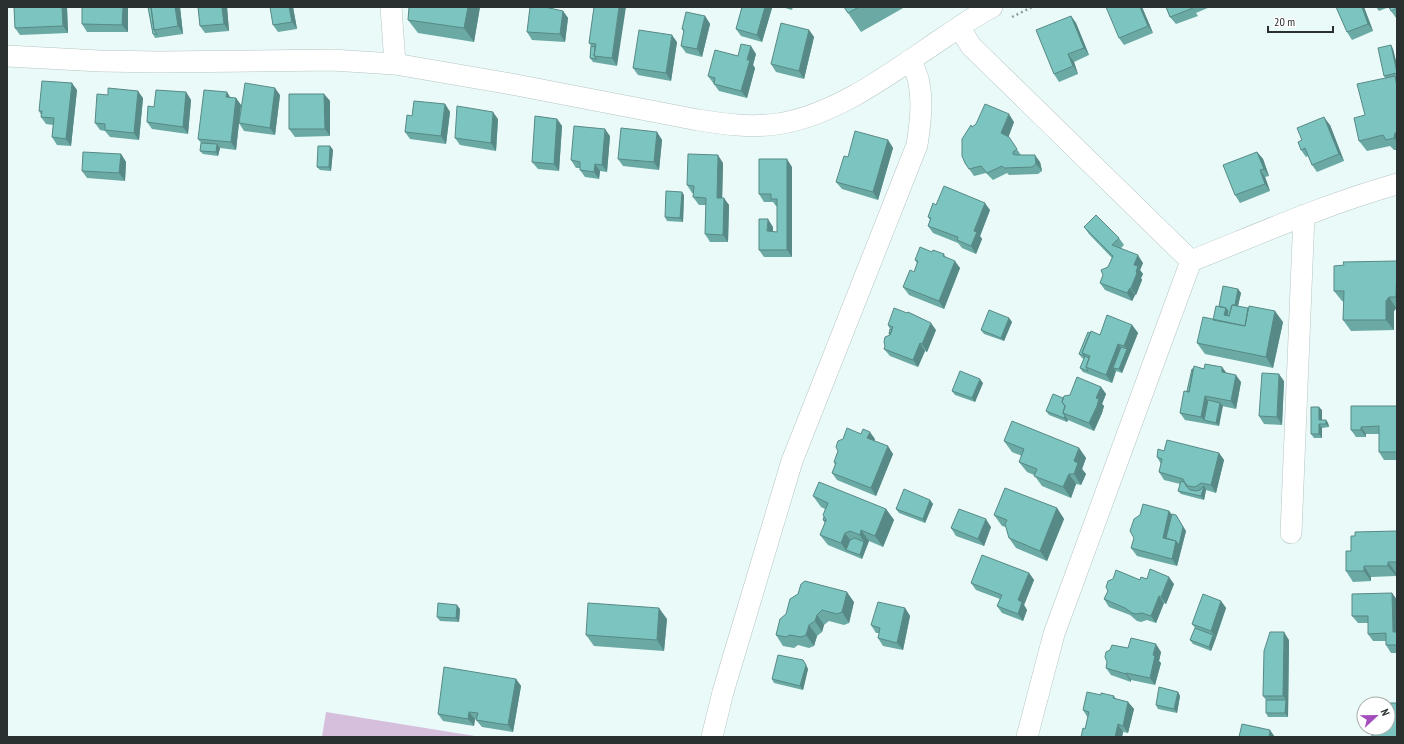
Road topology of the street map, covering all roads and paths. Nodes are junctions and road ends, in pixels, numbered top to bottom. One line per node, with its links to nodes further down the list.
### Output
1 (390, 7): 6 (street)
2 (987, 8): 3 (street)
3 (959, 27): 5 (street); 9 (street)
4 (7, 56): 6 (street)
5 (910, 60): 6 (street); 11 (street)
6 (395, 64)
7 (1397, 184): 8 (street)
8 (1304, 216): 9 (street); 10 (street)
9 (1191, 261): 12 (street)
10 (1291, 533)
11 (712, 737)
12 (1027, 737)

